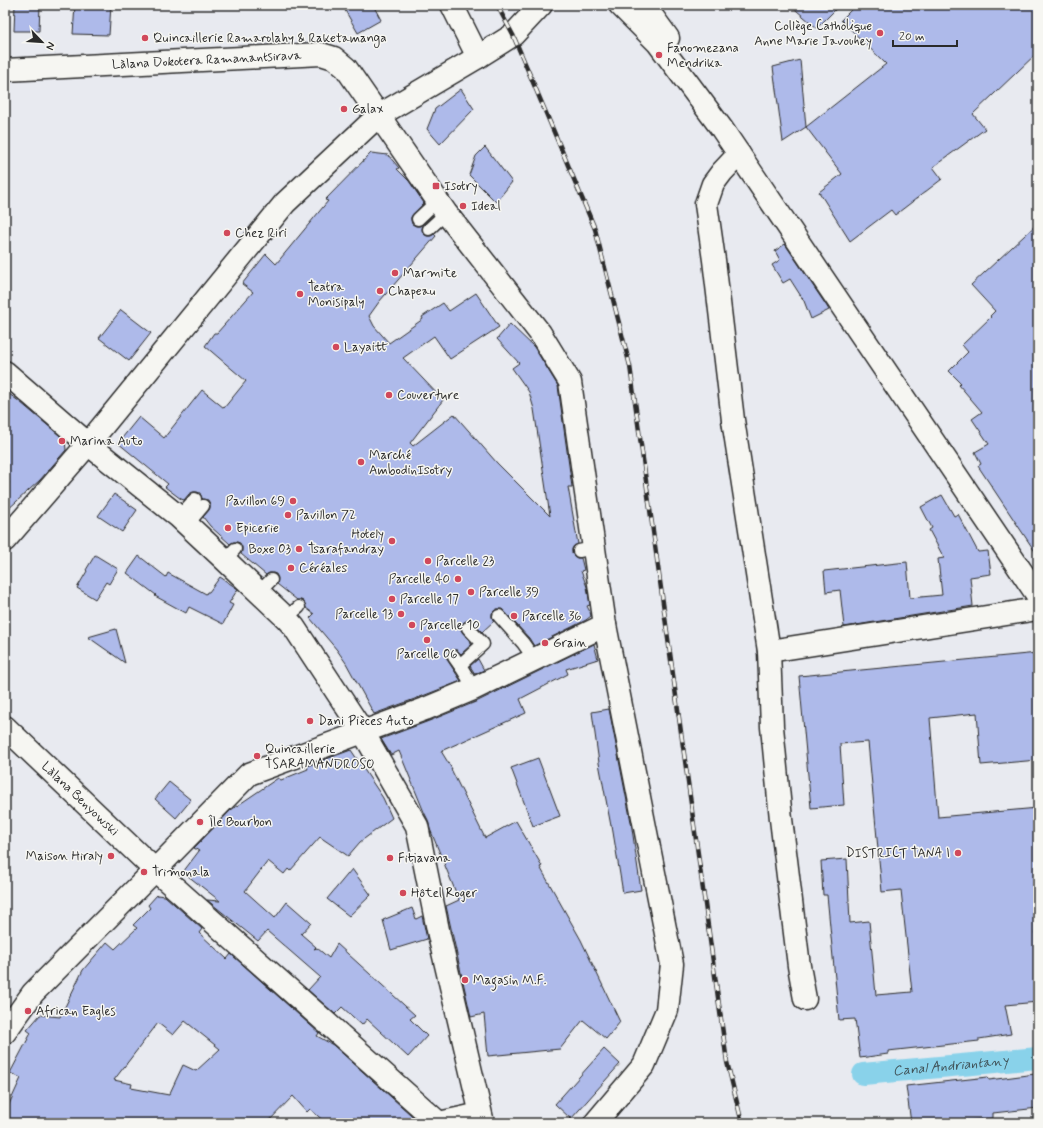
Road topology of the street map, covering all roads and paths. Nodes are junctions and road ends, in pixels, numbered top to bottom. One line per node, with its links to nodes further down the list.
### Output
1 (452, 5): 5 (street)
2 (541, 5): 5 (street)
3 (620, 5): 8 (street)
4 (644, 5): 8 (street)
5 (478, 57): 7 (street)
6 (5, 70): 7 (street, Làlana Dokotera Ramanantsirava)
7 (378, 116): 10 (street, Làlana Dokotera Ramanantsirava); 14 (street)
8 (722, 129): 9 (street)
9 (739, 154): 18 (street); 23 (street)
10 (442, 207): 11 (lane); 12 (lane); 21 (street, Làlana Dokotera Ramanantsirava)
11 (418, 219)
12 (429, 229)
13 (5, 372): 14 (street)
14 (88, 444): 16 (street); 17 (street)
15 (199, 503): 16 (lane)
16 (183, 521): 27 (street)
17 (5, 540)
18 (1038, 596)
19 (1038, 609): 23 (street)
20 (499, 616): 24 (lane)
21 (605, 625): 24 (street); 33 (street, Làlana Dokotera Ramanantsirava)
22 (468, 628): 25 (lane)
23 (769, 651): 29 (street)
24 (535, 660): 25 (street)
25 (473, 689): 27 (street)
26 (5, 727): 28 (street, Làlana Benyowski)
27 (363, 732): 28 (street); 31 (street)
28 (155, 870): 30 (street); 32 (street, Làlana Benyowski)
29 (805, 999)
30 (5, 1032)
31 (480, 1120): 32 (street)
32 (439, 1123)
33 (595, 1123)

